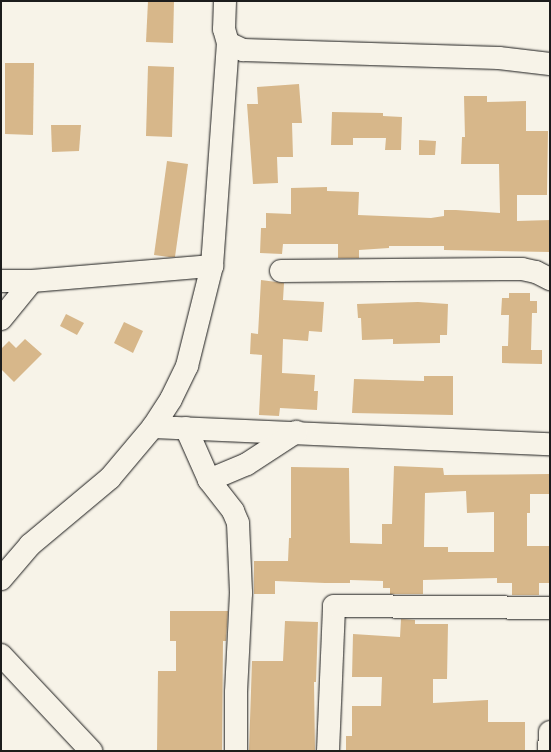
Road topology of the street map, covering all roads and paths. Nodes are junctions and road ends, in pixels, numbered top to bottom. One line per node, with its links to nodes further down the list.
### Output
1 (225, 1): 2 (street)
2 (228, 43): 3 (street); 4 (street)
3 (550, 64)
4 (212, 266): 8 (street); 10 (street)
5 (281, 271): 6 (street)
6 (550, 279)
7 (1, 281): 8 (street)
8 (32, 281): 9 (street)
9 (1, 318)
10 (153, 427): 11 (street); 15 (street)
11 (186, 428): 12 (street); 14 (street)
12 (296, 432): 13 (street); 14 (street)
13 (550, 444)
14 (209, 480): 20 (street)
15 (1, 579)
16 (550, 608): 21 (street)
17 (1, 655): 19 (street)
18 (550, 732): 22 (street)
19 (92, 751)
20 (236, 751)
21 (328, 751)
22 (549, 751)

